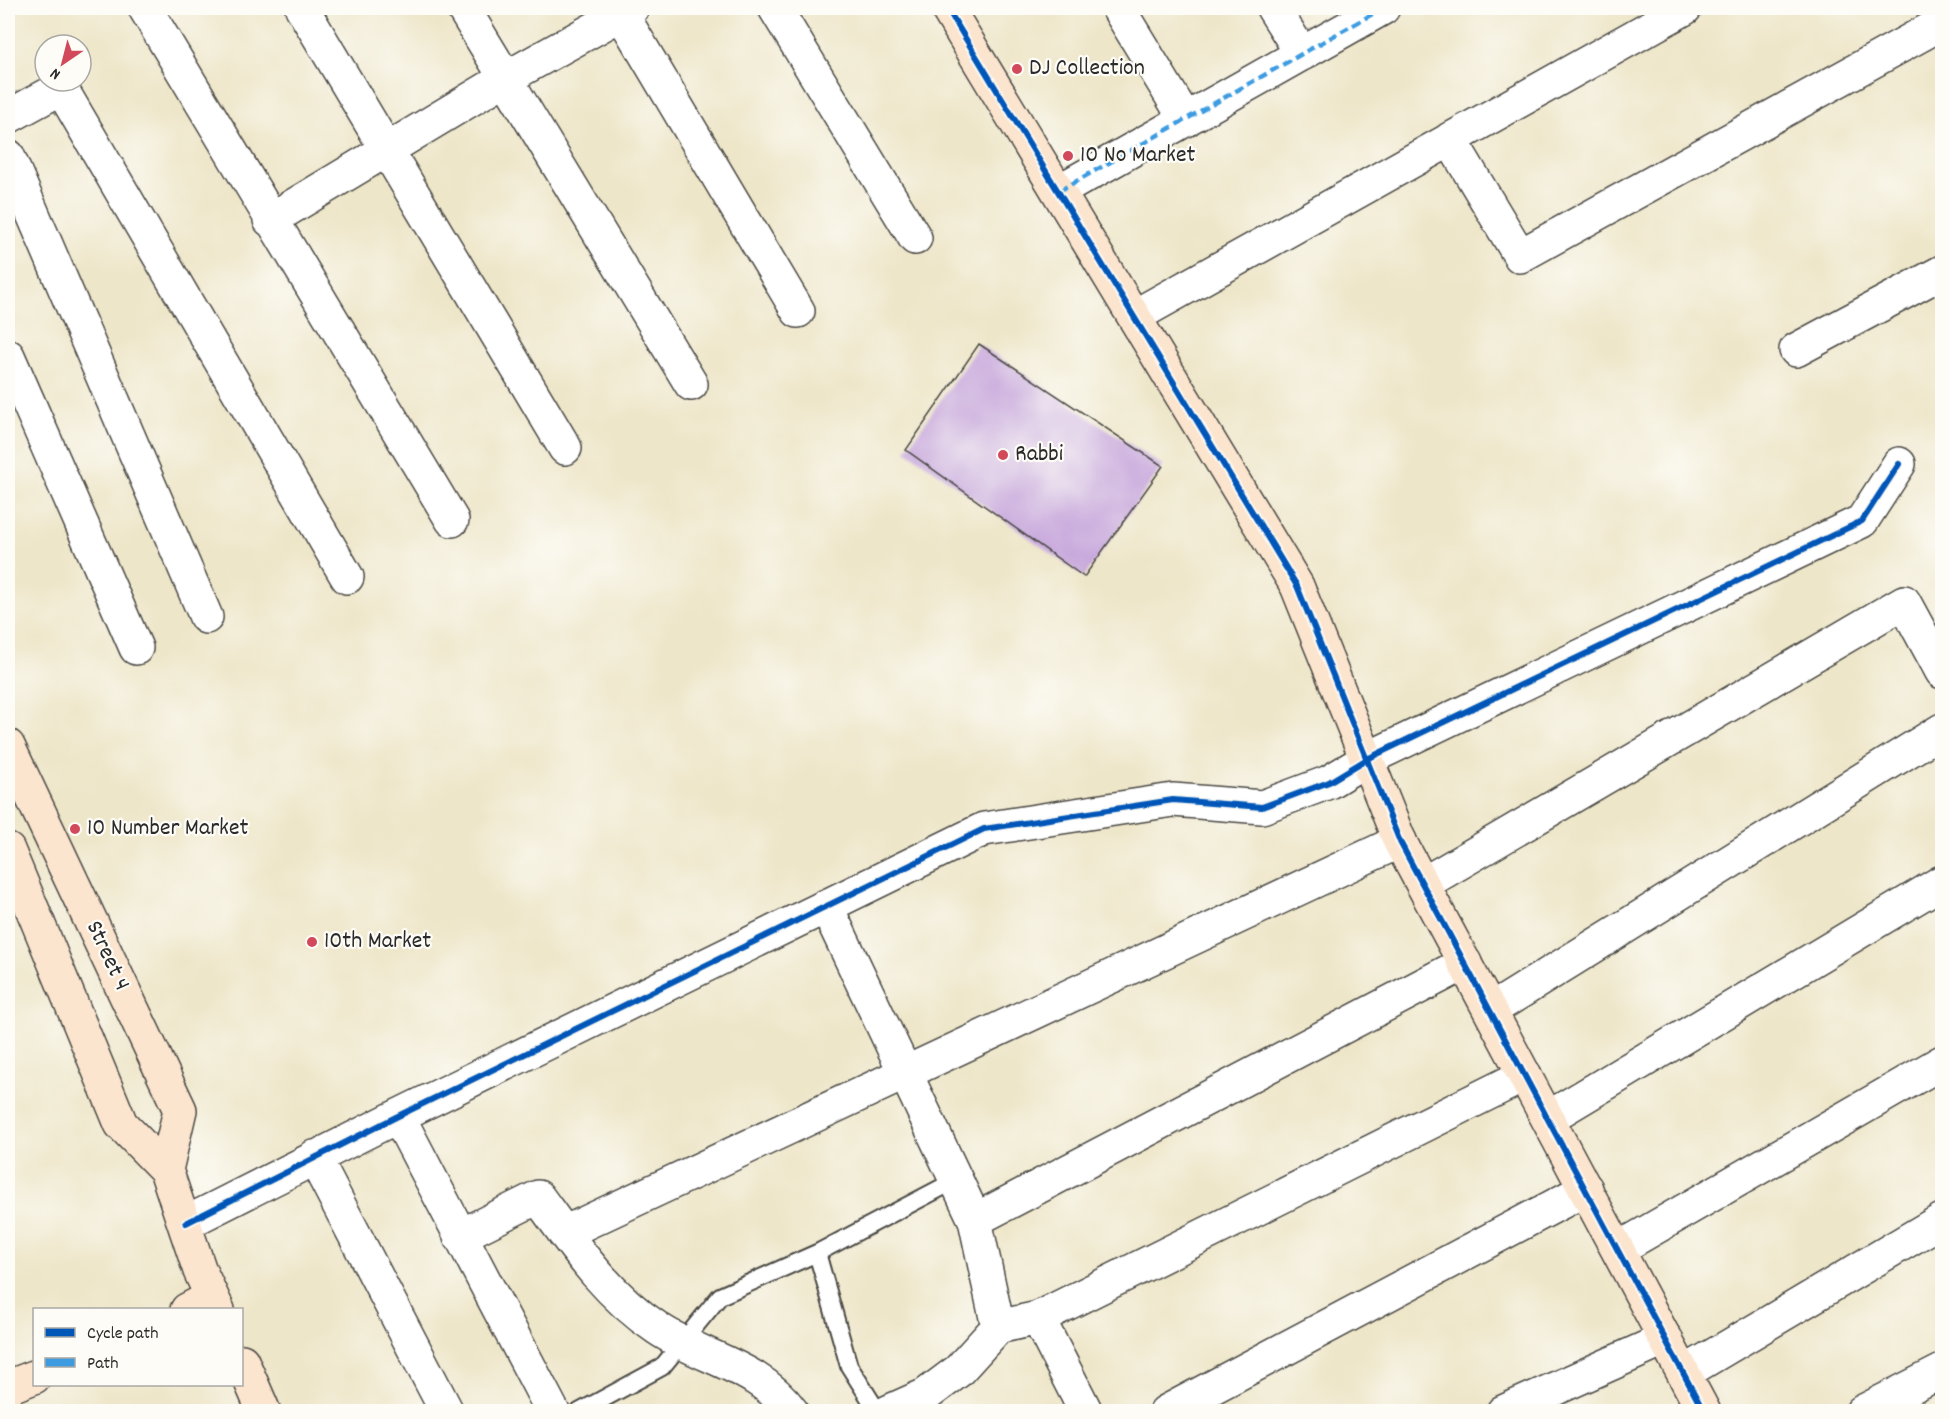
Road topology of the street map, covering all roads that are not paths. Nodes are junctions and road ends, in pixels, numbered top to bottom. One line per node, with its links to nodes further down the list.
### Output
1 (145, 8): 20 (street)
2 (302, 8): 17 (street)
3 (464, 8): 13 (street)
4 (775, 8): 21 (street)
5 (948, 8): 19 (street)
6 (1118, 8): 15 (street)
7 (1273, 8): 12 (street)
8 (1383, 8): 12 (street)
9 (1685, 8): 16 (street)
10 (624, 10): 13 (street); 23 (street)
11 (1942, 23): 16 (street)
12 (1302, 54): 15 (street)
13 (506, 78): 17 (street); 27 (street)
14 (8, 117): 31 (street)
15 (1186, 120): 19 (street)
16 (1450, 139): 24 (street)
17 (386, 150): 20 (street); 28 (street)
18 (8, 156): 32 (street)
19 (1059, 191): 24 (street)
20 (270, 220): 30 (street)
21 (915, 238)
22 (1942, 272): 25 (street)
23 (798, 311)
24 (1135, 316): 37 (street)
25 (1796, 351)
26 (8, 356): 33 (street)
27 (691, 384)
28 (565, 448)
29 (1899, 464): 37 (street)
30 (452, 520)
31 (347, 577)
32 (206, 617)
33 (136, 648)
34 (1942, 672): 41 (street)
35 (1942, 730): 44 (street)
36 (8, 746): 51 (street, Street 4)
37 (1367, 759): 38 (street); 42 (street)
38 (1400, 841): 41 (street); 46 (street)
39 (8, 850): 51 (street, Street 4)
40 (1942, 882): 49 (street)
41 (1422, 884): 43 (street)
42 (826, 906): 46 (street); 48 (street)
43 (1465, 963): 44 (street); 54 (street)
44 (1491, 1010): 47 (street)
45 (1942, 1062): 59 (street)
46 (906, 1073): 52 (street); 57 (street)
47 (1525, 1075): 49 (street); 62 (street)
48 (398, 1116): 50 (street); 58 (street)
49 (1548, 1118): 53 (street)
50 (314, 1157): 56 (street); 73 (street)
51 (166, 1170): 56 (street, Street 4)
52 (956, 1180): 54 (street); 60 (lane)
53 (1586, 1189): 59 (street); 80 (street)
54 (975, 1220): 63 (street)
55 (1942, 1220): 68 (street)
56 (186, 1223): 61 (street, Street 4)
57 (564, 1233): 58 (street); 65 (street)
58 (460, 1236): 74 (street)
59 (1618, 1249): 64 (street)
60 (817, 1253): 65 (lane); 77 (lane)
61 (206, 1305)
62 (1038, 1318): 63 (street); 79 (street)
63 (998, 1327): 71 (street)
64 (1666, 1339): 68 (street); 81 (street)
65 (682, 1341): 75 (lane); 76 (street)
66 (243, 1363): 72 (street)
67 (1942, 1371): 83 (street)
68 (1684, 1373): 82 (street)
69 (33, 1377): 70 (street)
70 (8, 1387)
71 (930, 1403): 78 (street)
72 (264, 1412)
73 (447, 1412)
74 (553, 1412)
75 (579, 1412)
76 (792, 1412)
77 (878, 1412)
78 (888, 1412)
79 (1086, 1412)
80 (1166, 1412)
81 (1503, 1412)
82 (1704, 1412)
83 (1862, 1412)

